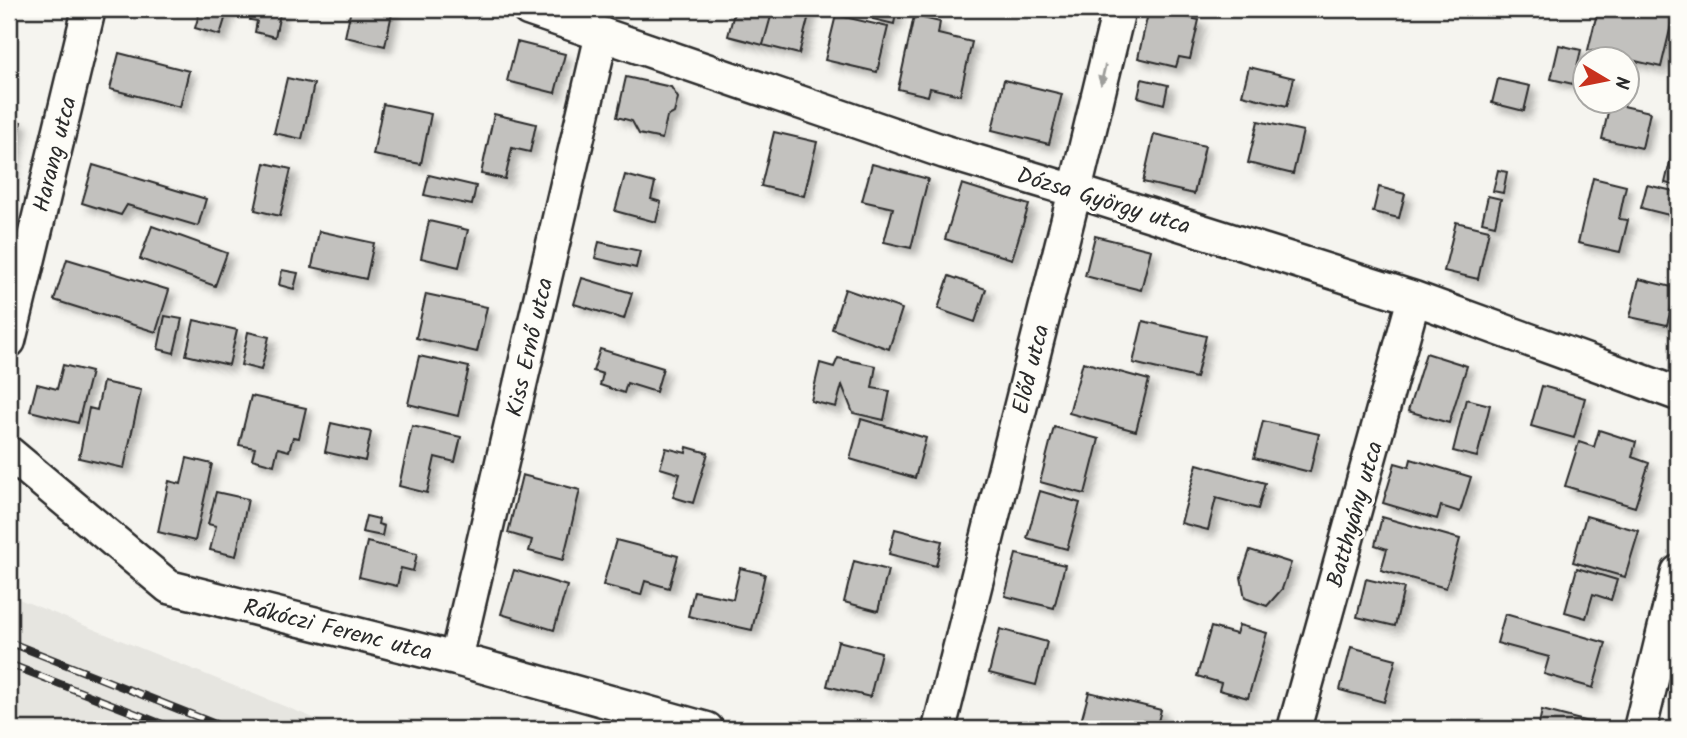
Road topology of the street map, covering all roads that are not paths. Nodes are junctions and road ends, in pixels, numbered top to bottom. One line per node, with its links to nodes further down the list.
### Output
1 (89, 9): 7 (street, Harang utca)
2 (528, 9): 4 (street, Dózsa György utca)
3 (1119, 9): 5 (street, Előd utca, one-way to 5)
4 (601, 34): 5 (street, Dózsa György utca); 11 (street, Kiss Ernő utca)
5 (1075, 191): 6 (street, Dózsa György utca); 13 (street, Előd utca)
6 (1414, 298): 8 (street, Dózsa György utca); 14 (street, Batthyány utca)
7 (9, 341)
8 (1678, 394)
9 (9, 453): 11 (street, Rákóczi Ferenc utca)
10 (1678, 572): 15 (street)
11 (456, 659): 12 (street, Rákóczi Ferenc utca)
12 (707, 729)
13 (939, 729)
14 (1294, 729)
15 (1640, 729)

